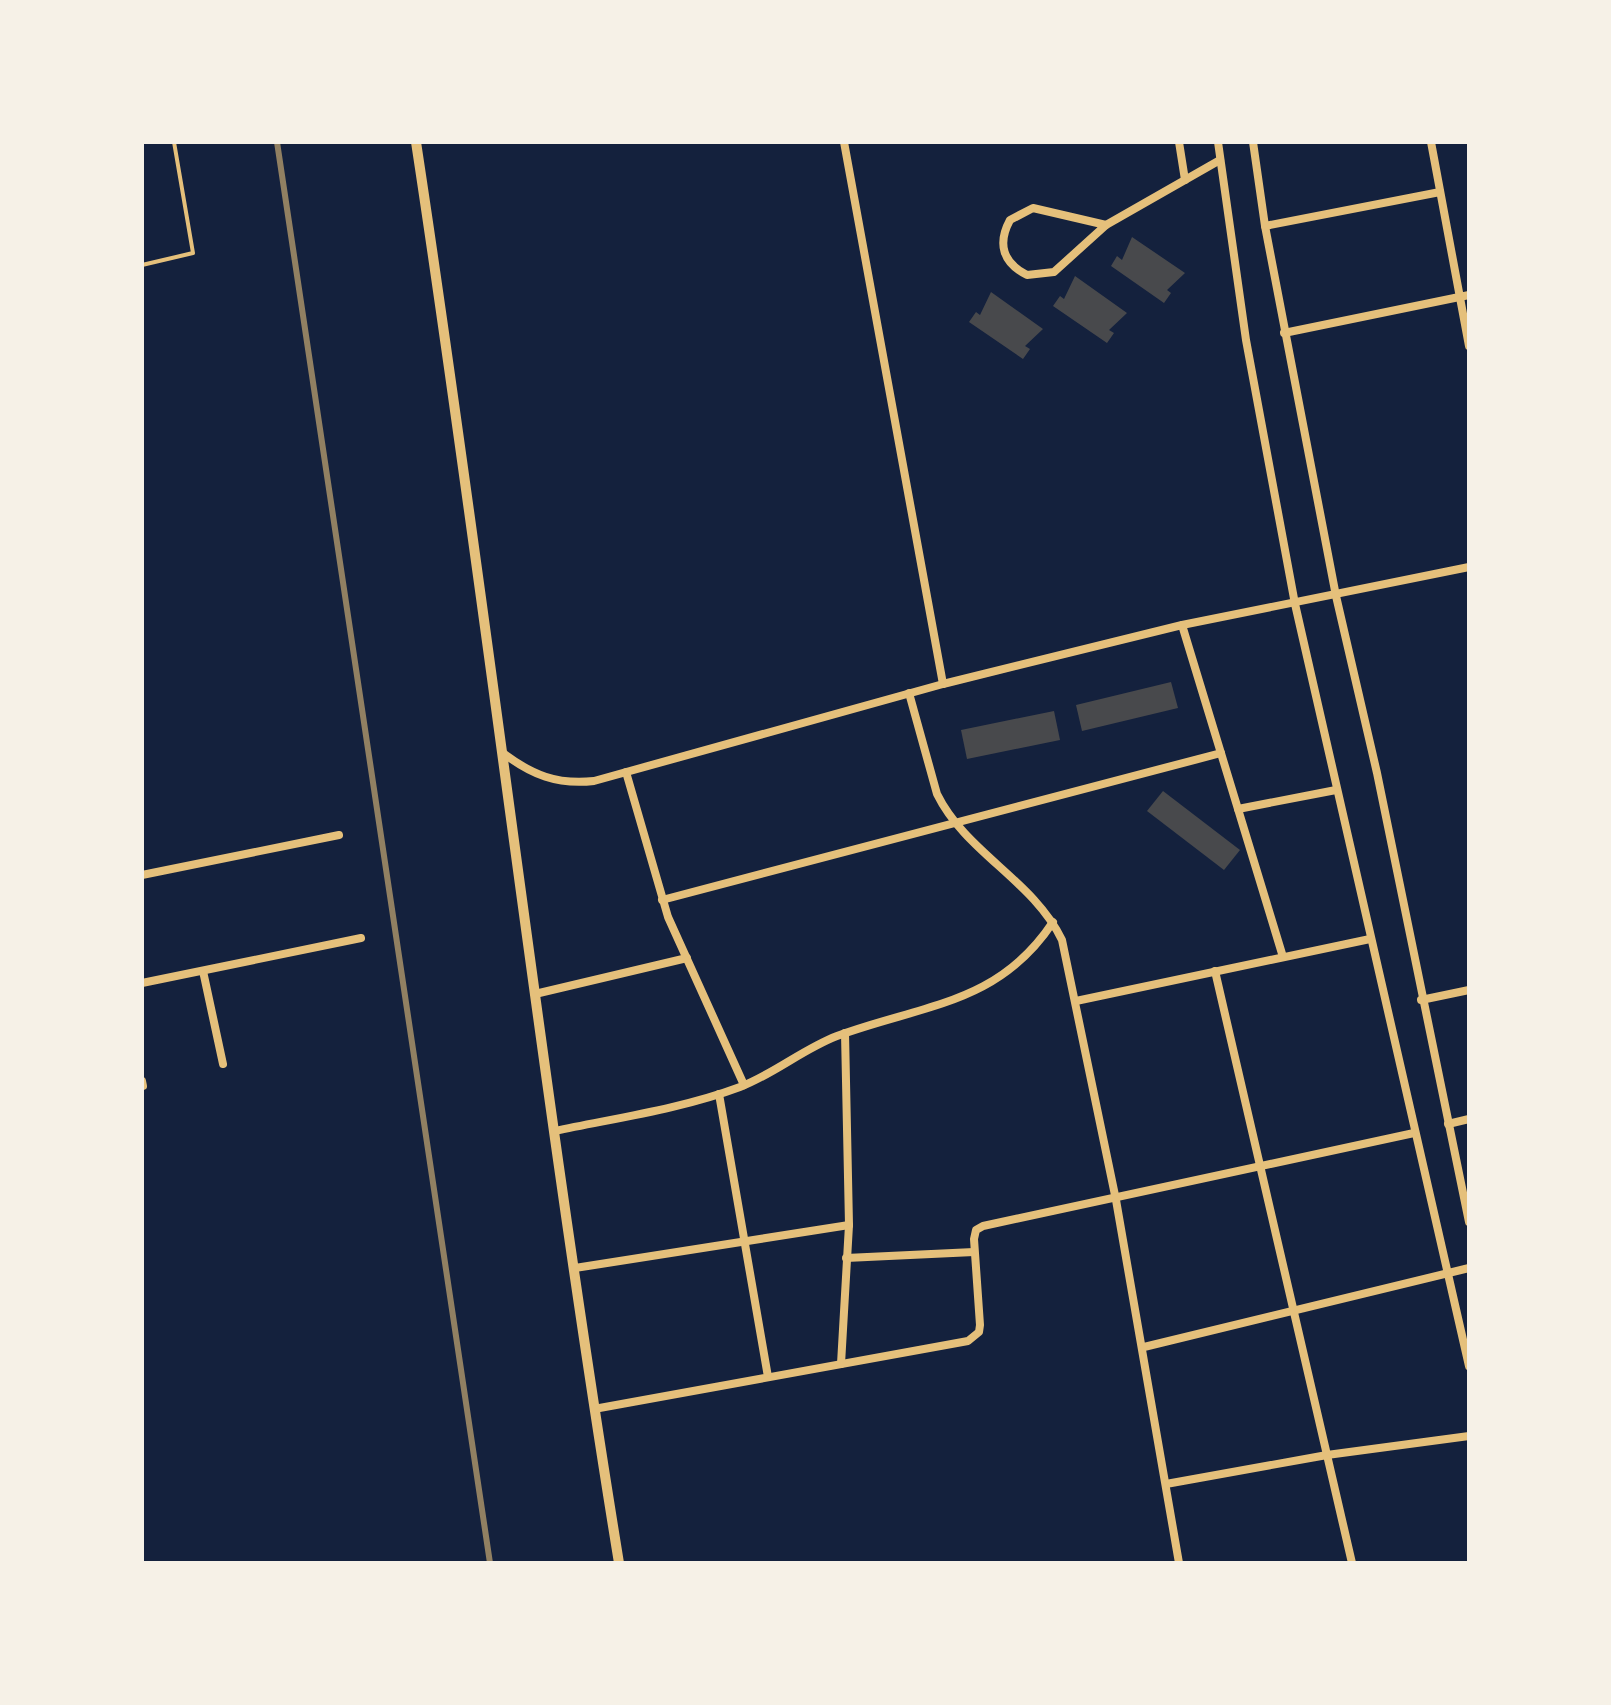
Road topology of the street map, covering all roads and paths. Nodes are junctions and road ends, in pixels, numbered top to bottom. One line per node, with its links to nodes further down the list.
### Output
1 (174, 142): 13 (lane)
2 (416, 142): 23 (street)
3 (844, 142): 21 (street)
4 (1179, 142): 9 (street)
5 (1218, 142): 8 (street)
6 (1253, 142): 12 (street)
7 (1431, 142): 10 (street)
8 (1220, 160): 9 (street); 19 (street)
9 (1185, 180): 11 (street)
10 (1440, 192): 12 (street); 14 (street)
11 (1106, 225): 11 (street)
12 (1265, 226): 15 (street)
13 (142, 265)
14 (1464, 296): 15 (street); 16 (street)
15 (1284, 333): 18 (street)
16 (1469, 346)
17 (1469, 567): 18 (street)
18 (1336, 596): 19 (street); 42 (street)
19 (1295, 604): 20 (street); 26 (street)
20 (1182, 625): 21 (street); 24 (street)
21 (943, 684): 22 (street)
22 (909, 693): 25 (street); 28 (street)
23 (503, 753): 25 (street); 41 (street)
24 (1221, 753): 27 (street); 28 (street)
25 (626, 772): 31 (street)
26 (1336, 790): 27 (street); 34 (street)
27 (1238, 809): 35 (street)
28 (954, 824): 31 (street); 32 (street)
29 (339, 835): 30 (street)
30 (142, 875)
31 (662, 900): 36 (street)
32 (1053, 922): 43 (street); 44 (street)
33 (361, 938): 37 (street)
34 (1370, 939): 35 (street); 51 (street)
35 (1283, 957): 38 (street)
36 (687, 958): 41 (street); 46 (street)
37 (203, 971): 39 (street); 45 (street)
38 (1215, 971): 43 (street); 52 (street)
39 (142, 983)
40 (1469, 990): 42 (street)
41 (535, 994): 50 (street)
42 (1421, 1000): 49 (street)
43 (1076, 1001): 53 (street)
44 (845, 1033): 46 (street); 55 (street)
45 (223, 1064)
46 (744, 1085): 47 (street)
47 (719, 1094): 50 (street); 56 (street)
48 (1469, 1119): 49 (street)
49 (1448, 1124): 54 (street)
50 (555, 1131): 59 (street)
51 (1414, 1133): 52 (street); 61 (street)
52 (1260, 1167): 53 (street); 62 (street)
53 (1116, 1200): 57 (street); 63 (street)
54 (1469, 1222)
55 (849, 1225): 56 (street); 58 (street)
56 (744, 1241): 59 (street); 66 (street)
57 (974, 1252): 58 (street); 64 (street)
58 (846, 1258): 64 (street)
59 (575, 1268): 67 (street)
60 (1469, 1268): 61 (street)
61 (1446, 1273): 62 (street); 65 (street)
62 (1294, 1310): 63 (street); 69 (street)
63 (1144, 1347): 70 (street)
64 (841, 1364): 66 (street)
65 (1469, 1366)
66 (768, 1377): 67 (street)
67 (594, 1409): 71 (street)
68 (1469, 1436): 69 (street)
69 (1327, 1455): 70 (street); 73 (street)
70 (1166, 1484): 72 (street)
71 (619, 1563)
72 (1179, 1563)
73 (1352, 1563)

